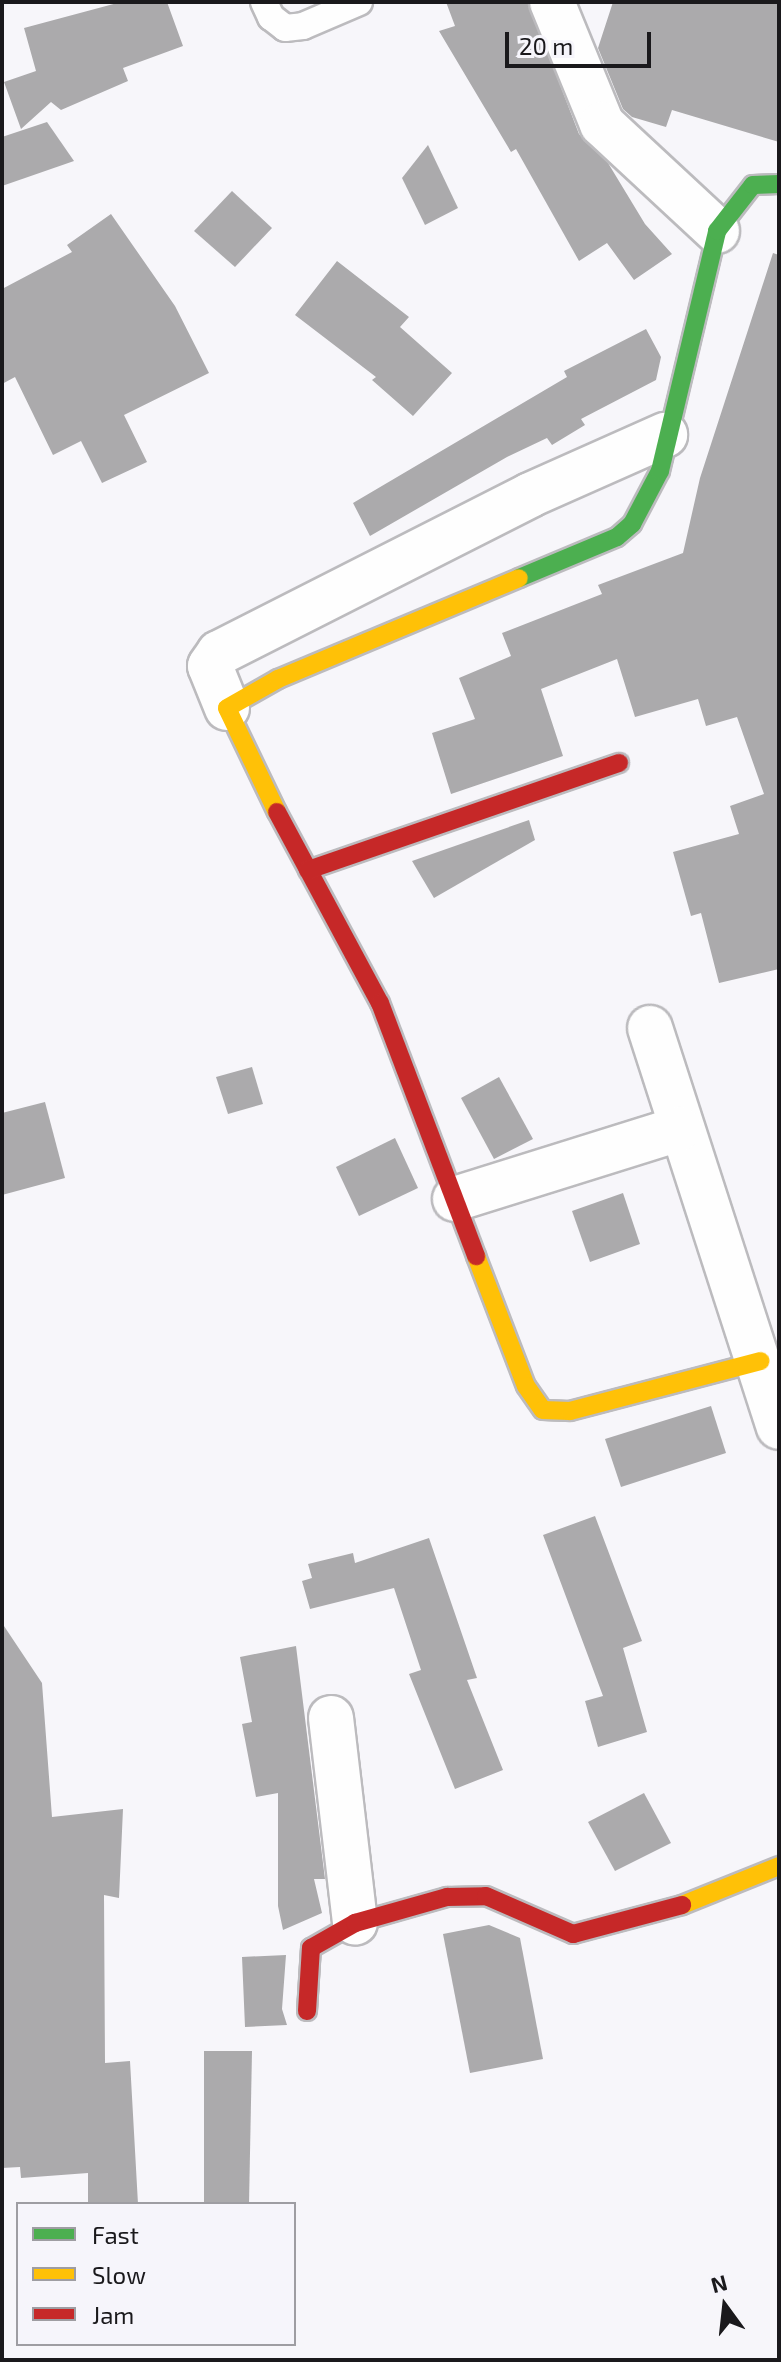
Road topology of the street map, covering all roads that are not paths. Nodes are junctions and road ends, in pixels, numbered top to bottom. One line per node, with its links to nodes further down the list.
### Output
1 (264, 2): 2 (lane)
2 (359, 2)
3 (552, 2): 5 (street)
4 (779, 184): 5 (street)
5 (717, 231): 6 (street)
6 (665, 435): 7 (street); 7 (street)
7 (227, 708): 9 (street)
8 (619, 763): 9 (street)
9 (308, 870): 12 (street)
10 (650, 1028): 11 (street)
11 (679, 1129): 12 (street); 13 (street)
12 (455, 1199): 13 (street)
13 (761, 1361): 14 (street)
14 (779, 1427)
15 (331, 1718): 17 (street)
16 (779, 1866): 17 (street)
17 (355, 1923): 18 (street)
18 (307, 2011)

